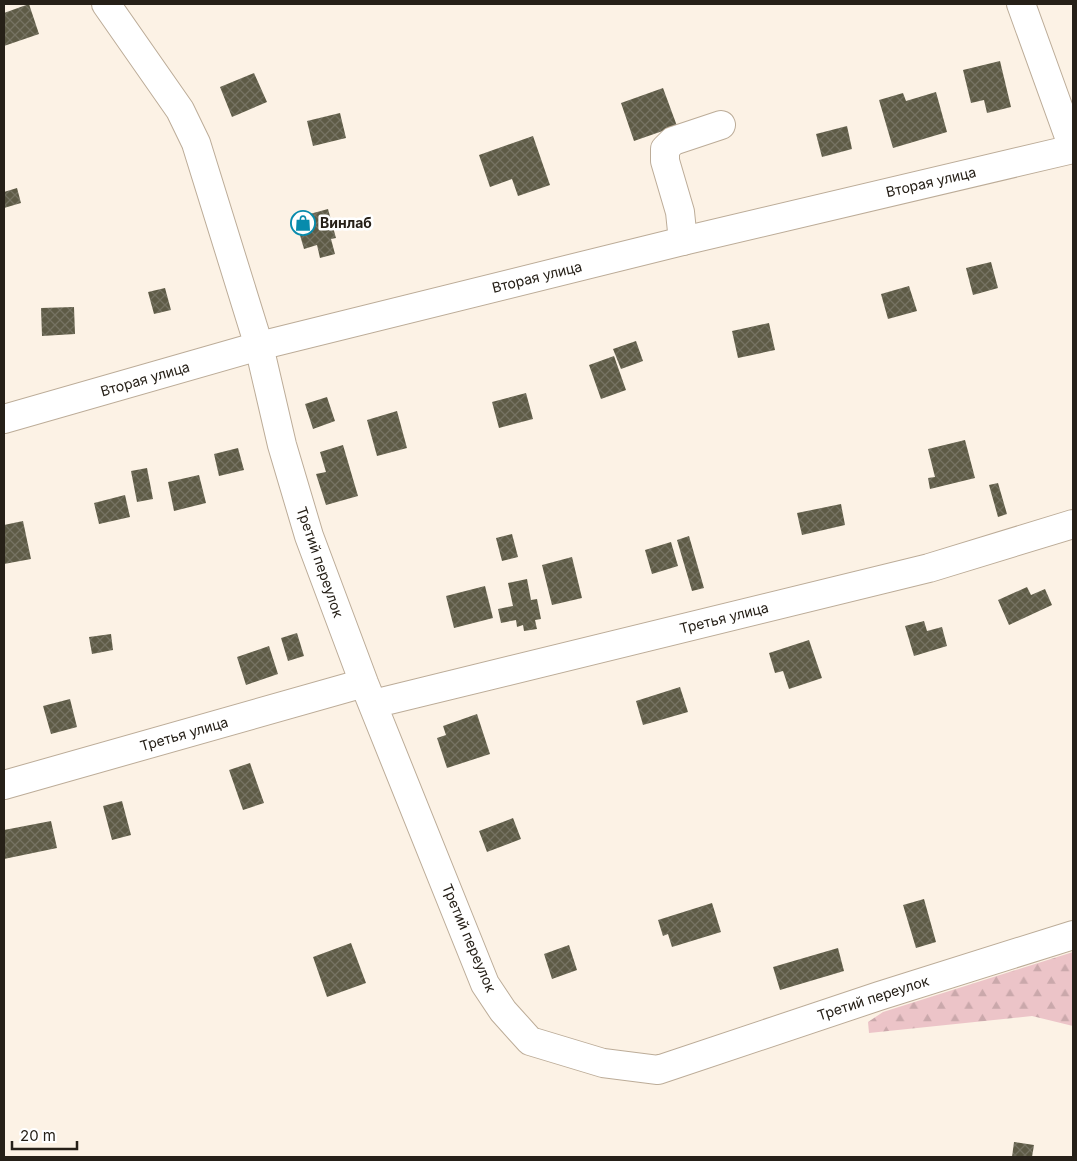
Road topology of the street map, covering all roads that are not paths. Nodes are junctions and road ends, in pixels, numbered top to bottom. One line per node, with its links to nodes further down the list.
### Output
1 (106, 4): 6 (street, Третий переулок)
2 (1021, 4): 4 (street)
3 (721, 125): 5 (street)
4 (1073, 148): 5 (street, Вторая улица)
5 (683, 241): 6 (street, Вторая улица)
6 (259, 346): 7 (street, Вторая улица); 9 (street, Третий переулок)
7 (4, 419)
8 (1073, 524): 9 (street, Третья улица)
9 (368, 694): 10 (street, Третья улица); 11 (street, Третий переулок)
10 (4, 785)
11 (1073, 935)

